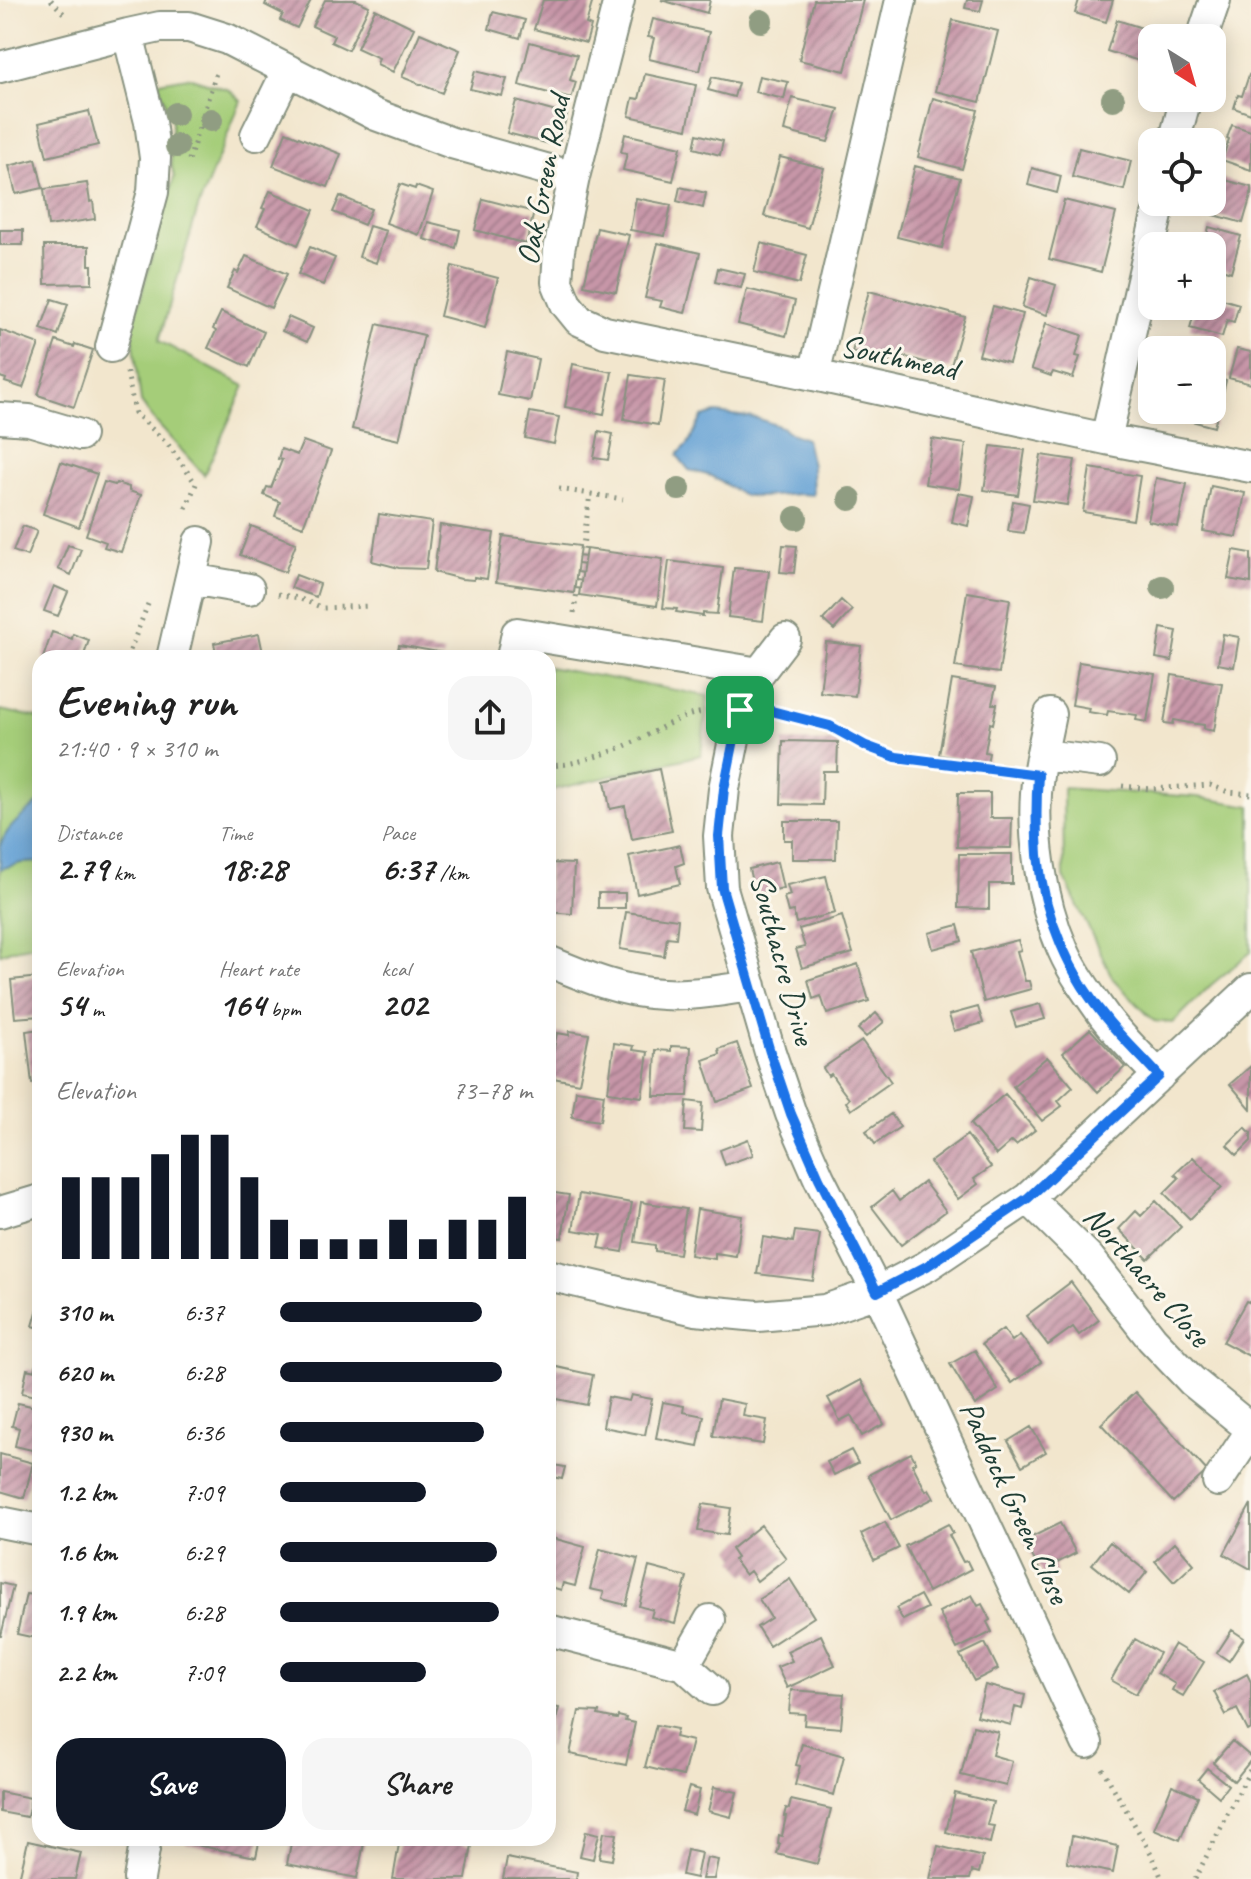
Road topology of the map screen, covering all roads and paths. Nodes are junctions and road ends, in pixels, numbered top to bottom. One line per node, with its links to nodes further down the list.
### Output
1 (619, 0): 11 (street, Oak Green Road)
2 (901, 0): 14 (street, Southmead)
3 (1215, 0): 4 (street)
4 (1207, 24)
5 (128, 34): 6 (street); 7 (street); 13 (street)
6 (227, 39): 8 (street); 10 (path)
7 (0, 67)
8 (288, 70): 9 (street); 11 (street)
9 (256, 135)
10 (187, 166)
11 (574, 177): 14 (street, Oak Green Road)
12 (1157, 216): 17 (street)
13 (118, 356): 22 (path)
14 (814, 375): 17 (street, Southmead)
15 (0, 418): 16 (street)
16 (80, 435)
17 (1106, 439): 18 (street, Southmead)
18 (1251, 467)
19 (559, 489): 20 (path)
20 (590, 494): 21 (path); 29 (path)
21 (623, 499)
22 (184, 513)
23 (199, 542): 24 (street)
24 (191, 579): 25 (street); 31 (street)
25 (249, 589): 27 (path)
26 (150, 600): 30 (path)
27 (369, 606)
28 (785, 639): 33 (street, Southacre Drive)
29 (570, 641): 32 (street); 33 (street)
30 (130, 650)
31 (174, 650)
32 (514, 650)
33 (759, 673): 34 (street, Southacre Drive)
34 (740, 710): 36 (path); 37 (path); 41 (street, Southacre Drive)
35 (1050, 714): 36 (street)
36 (1041, 765): 38 (street); 43 (street)
37 (556, 766)
38 (1109, 774): 39 (path)
39 (1251, 794)
40 (556, 964): 41 (street)
41 (751, 986): 48 (street, Southacre Drive)
42 (1251, 989): 43 (street)
43 (1159, 1076): 44 (street)
44 (1028, 1198): 48 (street); 49 (street, Northacre Close)
45 (32, 1202): 46 (street)
46 (0, 1212)
47 (556, 1277): 48 (street)
48 (877, 1292): 57 (street, Paddock Green Close)
49 (1251, 1430): 50 (street, Northacre Close)
50 (1218, 1481)
51 (0, 1522): 52 (street)
52 (32, 1528)
53 (710, 1620): 55 (street)
54 (556, 1632): 55 (street)
55 (684, 1665): 56 (street)
56 (712, 1690)
57 (1087, 1743): 61 (path)
58 (1251, 1768): 62 (path)
59 (145, 1846): 60 (street)
60 (139, 1879)
61 (1162, 1879)
62 (1195, 1879)

